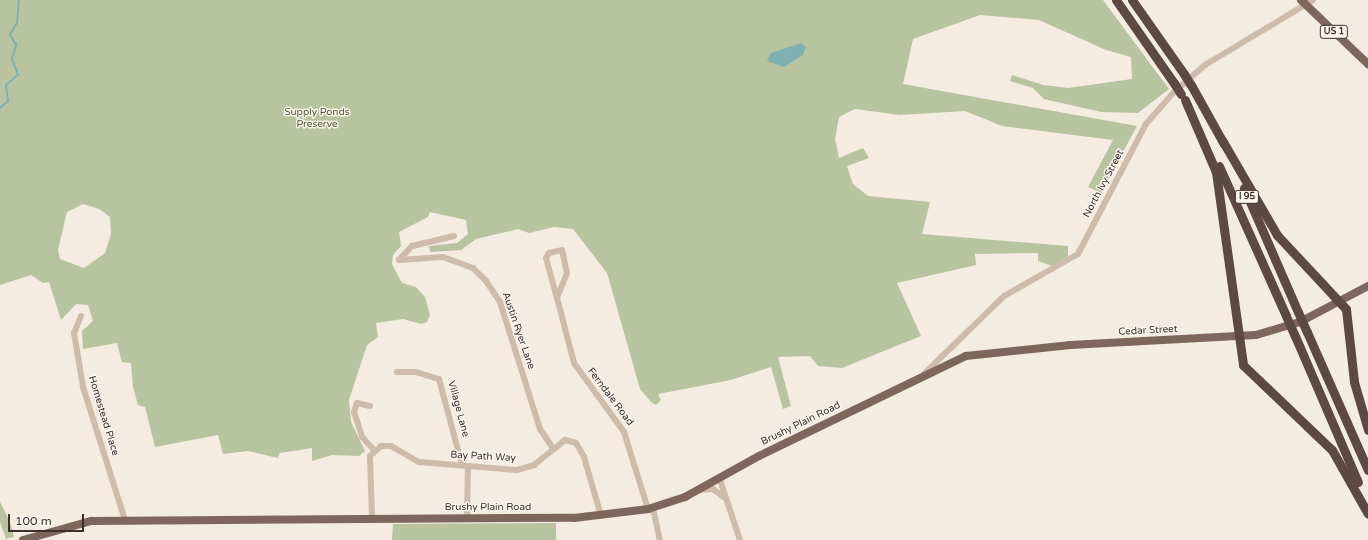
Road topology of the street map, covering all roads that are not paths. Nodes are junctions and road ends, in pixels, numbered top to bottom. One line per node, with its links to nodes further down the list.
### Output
1 (1116, 0): 6 (highway, I 95, bridge)
2 (1132, 0): 7 (highway, I 95, bridge)
3 (1313, 0): 4 (street, North Ivy Street)
4 (1303, 3): 5 (main road, US 1); 15 (street, North Ivy Street)
5 (1368, 64)
6 (1183, 97): 13 (highway); 25 (highway, I 95, bridge)
7 (1222, 140): 11 (highway); 21 (highway, I 95, bridge)
8 (454, 236): 18 (street, Austin Ryer Lane)
9 (1368, 286): 11 (main road, Cedar Street)
10 (557, 298): 10 (street, Ferndale Road); 26 (street, Ferndale Road)
11 (1342, 302): 13 (main road, Cedar Street); 17 (highway)
12 (81, 316): 31 (street, Homestead Place)
13 (1237, 336): 15 (main road, Cedar Street); 27 (highway)
14 (397, 372): 20 (street, Village Lane)
15 (923, 376): 22 (main road, Brushy Plain Road)
16 (370, 406): 19 (street)
17 (1368, 430)
18 (552, 447): 20 (street, Bay Path Way); 28 (street)
19 (374, 450): 20 (street, Bay Path Way); 29 (street)
20 (465, 466): 30 (street, Village Lane)
21 (1368, 470)
22 (719, 477): 23 (main road, Brushy Plain Road); 24 (street)
23 (695, 490): 24 (street); 26 (main road, Brushy Plain Road)
24 (727, 501): 34 (street)
25 (1368, 505)
26 (650, 508): 28 (main road, Brushy Plain Road); 33 (street, Ferndale Road)
27 (1368, 514)
28 (601, 516): 30 (main road, Brushy Plain Road)
29 (372, 517): 30 (main road, Brushy Plain Road); 31 (main road, Brushy Plain Road)
30 (467, 518)
31 (125, 520): 32 (main road, Brushy Plain Road)
32 (23, 540)
33 (660, 540)
34 (740, 540)

